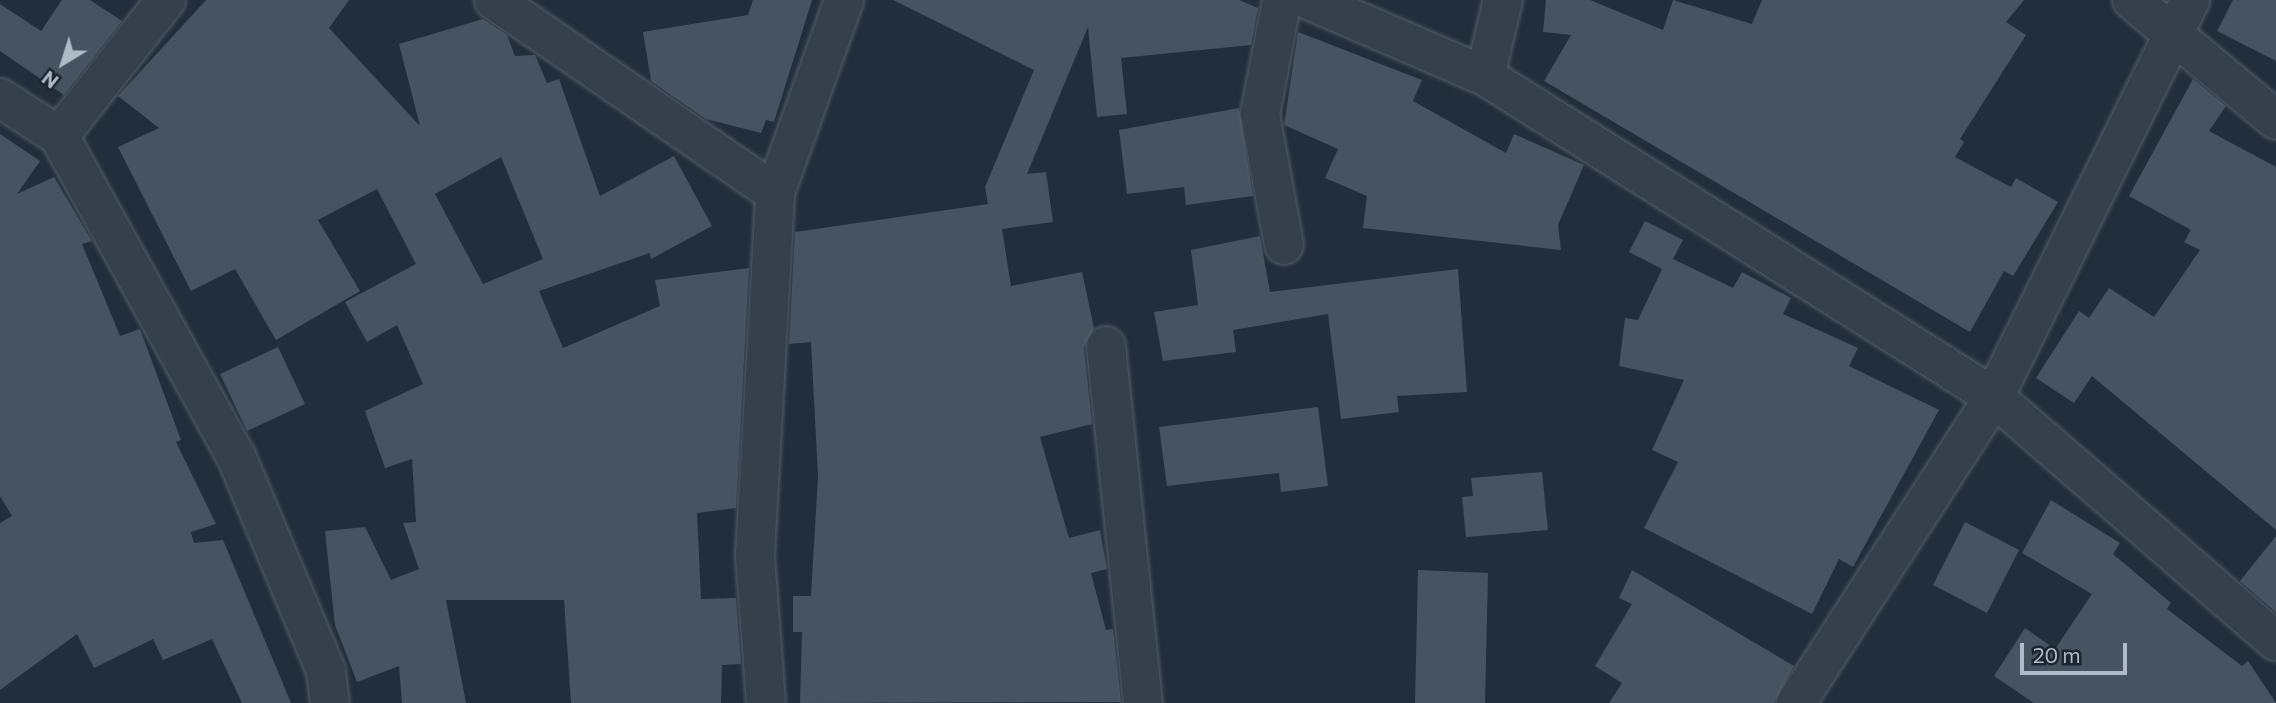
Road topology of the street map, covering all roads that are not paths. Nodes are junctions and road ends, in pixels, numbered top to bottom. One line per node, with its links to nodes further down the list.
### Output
1 (166, 0): 13 (street)
2 (494, 0): 14 (street)
3 (844, 0): 14 (street)
4 (1282, 0): 15 (street)
5 (1309, 0): 10 (street)
6 (1503, 0): 10 (street)
7 (2132, 0): 9 (street)
8 (2190, 0): 9 (street)
9 (2173, 34): 12 (street); 17 (street)
10 (1485, 76): 17 (street)
11 (0, 98): 13 (street)
12 (2276, 120)
13 (60, 136): 19 (street)
14 (775, 193): 20 (street)
15 (1284, 245)
16 (1106, 346): 21 (street)
17 (1994, 397): 18 (street); 22 (street)
18 (2276, 641)
19 (330, 703)
20 (766, 703)
21 (1143, 703)
22 (1796, 703)

